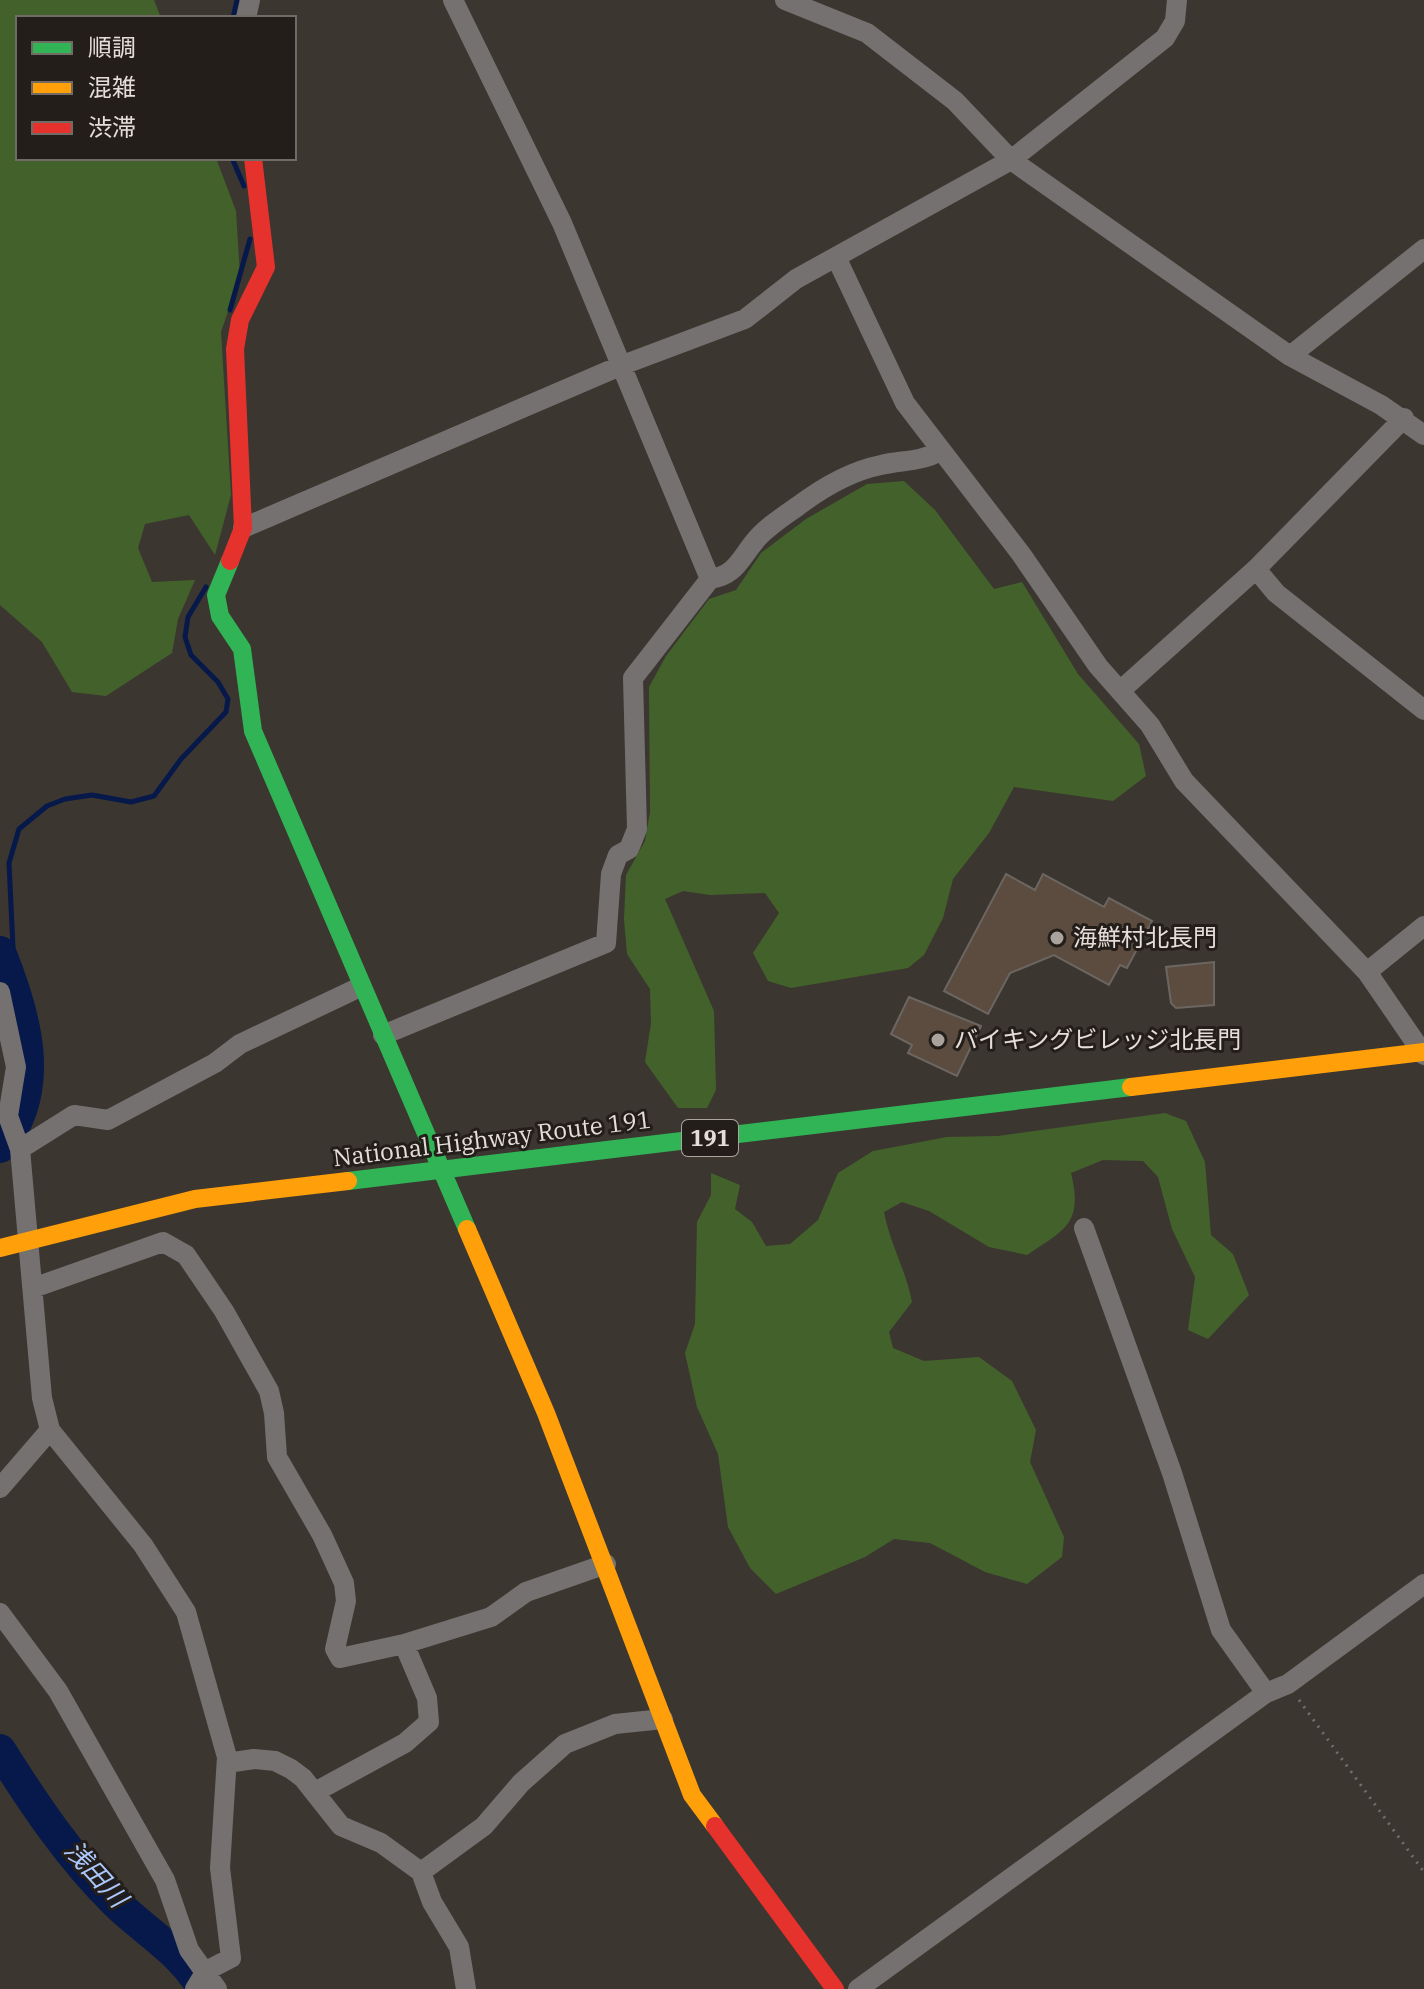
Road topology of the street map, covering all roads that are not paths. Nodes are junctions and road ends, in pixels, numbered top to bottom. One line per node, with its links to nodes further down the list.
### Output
1 (453, 0): 9 (street)
2 (785, 0): 5 (street)
3 (1177, 0): 5 (street)
4 (253, 160): 13 (main road)
5 (1011, 160): 7 (street); 8 (street)
6 (1424, 249): 8 (street)
7 (836, 257): 9 (street); 12 (street)
8 (1290, 356): 10 (street)
9 (620, 366): 13 (street); 15 (street)
10 (1404, 418): 11 (street); 14 (street)
11 (1424, 435)
12 (940, 451): 15 (street); 16 (street)
13 (243, 528): 20 (main road)
14 (1256, 569): 16 (street); 17 (street)
15 (710, 579): 22 (street)
16 (1120, 691): 19 (street)
17 (1424, 710)
18 (1424, 926): 19 (street)
19 (1367, 972): 23 (street)
20 (360, 987): 22 (main road); 24 (street)
21 (0, 992): 24 (street)
22 (383, 1035): 25 (main road)
23 (1424, 1053): 25 (main road, National Highway Route 191 / 191)
24 (15, 1138): 27 (street)
25 (440, 1167): 27 (main road, National Highway Route 191 / 191); 32 (main road)
26 (1084, 1228): 36 (street)
27 (29, 1238): 28 (main road, National Highway Route 191 / 191); 29 (street)
28 (0, 1248)
29 (33, 1288): 30 (street); 35 (street)
30 (50, 1430): 31 (street); 38 (street)
31 (0, 1488)
32 (606, 1564): 35 (street); 37 (main road)
33 (1424, 1584): 36 (street)
34 (0, 1613): 41 (street)
35 (404, 1644): 39 (street)
36 (1266, 1693): 44 (street)
37 (663, 1719): 40 (street); 43 (main road)
38 (227, 1763): 39 (street); 41 (street)
39 (315, 1792): 40 (street)
40 (421, 1872): 42 (street)
41 (203, 1982)
42 (466, 1989)
43 (835, 1989)
44 (858, 1989)

